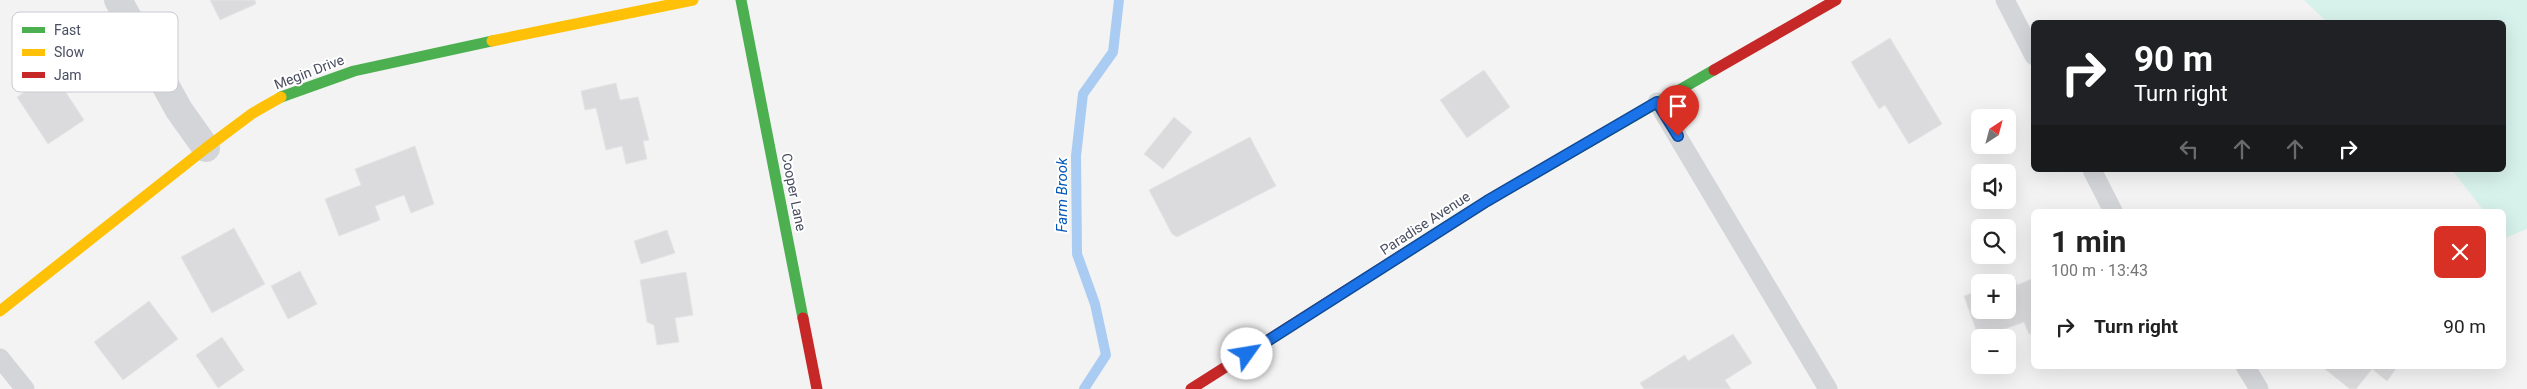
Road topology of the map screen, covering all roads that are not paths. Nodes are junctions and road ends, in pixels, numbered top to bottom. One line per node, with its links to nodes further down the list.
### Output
1 (118, 0): 6 (street)
2 (693, 0): 10 (street, Megin Drive)
3 (741, 0): 17 (street, Cooper Lane)
4 (1836, 0): 9 (street, Paradise Avenue)
5 (2005, 0): 7 (lane)
6 (125, 12)
7 (2031, 50)
8 (169, 92): 10 (street)
9 (1657, 102): 18 (street, Paradise Avenue); 19 (lane)
10 (206, 148): 13 (street, Megin Drive)
11 (2093, 172): 12 (lane)
12 (2112, 209)
13 (0, 311)
14 (0, 358): 16 (lane)
15 (2247, 369): 20 (lane)
16 (25, 389)
17 (817, 389)
18 (1191, 389)
19 (1828, 389)
20 (2259, 389)

